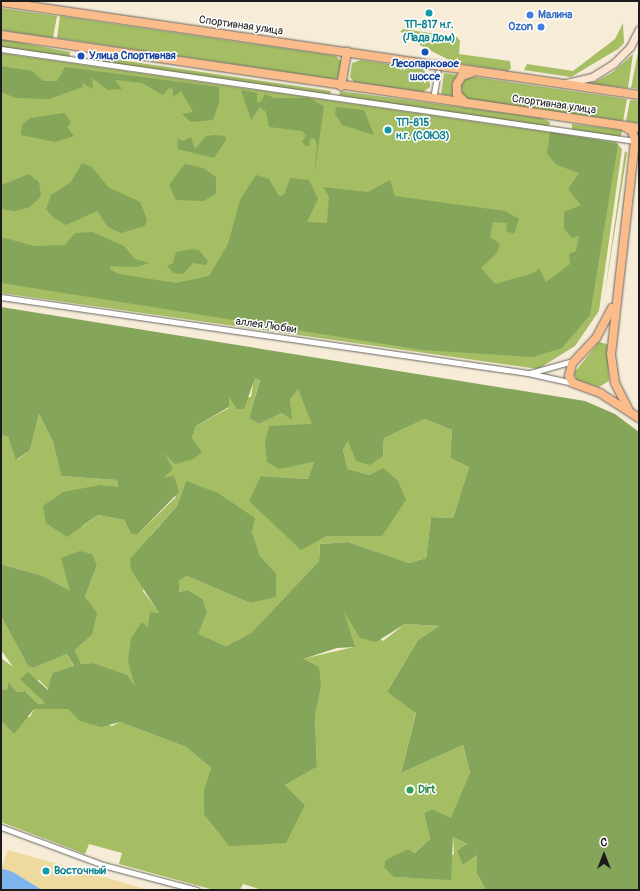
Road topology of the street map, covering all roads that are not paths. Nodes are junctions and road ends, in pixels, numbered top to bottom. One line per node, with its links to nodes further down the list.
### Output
1 (1, 2): 5 (main road, Спортивная улица)
2 (639, 29): 8 (main road)
3 (1, 35): 9 (main road, Спортивная улица)
4 (1, 49): 15 (street)
5 (347, 52): 7 (main road, Спортивная улица); 9 (main road)
6 (438, 72): 11 (street)
7 (478, 72): 8 (main road, Спортивная улица); 12 (main road, Спортивная улица)
8 (553, 83): 10 (main road, Спортивная улица)
9 (341, 86): 11 (main road, Спортивная улица)
10 (639, 95)
11 (434, 99): 12 (main road, Спортивная улица)
12 (466, 104): 13 (main road, Спортивная улица)
13 (624, 126): 14 (main road, Спортивная улица); 15 (main road)
14 (639, 128)
15 (637, 138): 17 (main road)
16 (1, 298): 21 (street, аллея Любви)
17 (615, 302): 18 (main road); 19 (main road)
18 (596, 338): 19 (main road); 20 (main road)
19 (612, 345): 22 (main road)
20 (575, 360): 21 (street, аллея Любви); 23 (main road)
21 (528, 374): 23 (street, аллея Любви)
22 (615, 382): 24 (main road); 25 (main road)
23 (573, 383): 24 (main road)
24 (600, 393): 25 (main road)
25 (629, 410): 26 (main road)
26 (639, 418)
27 (1, 827): 28 (street)
28 (197, 890)

